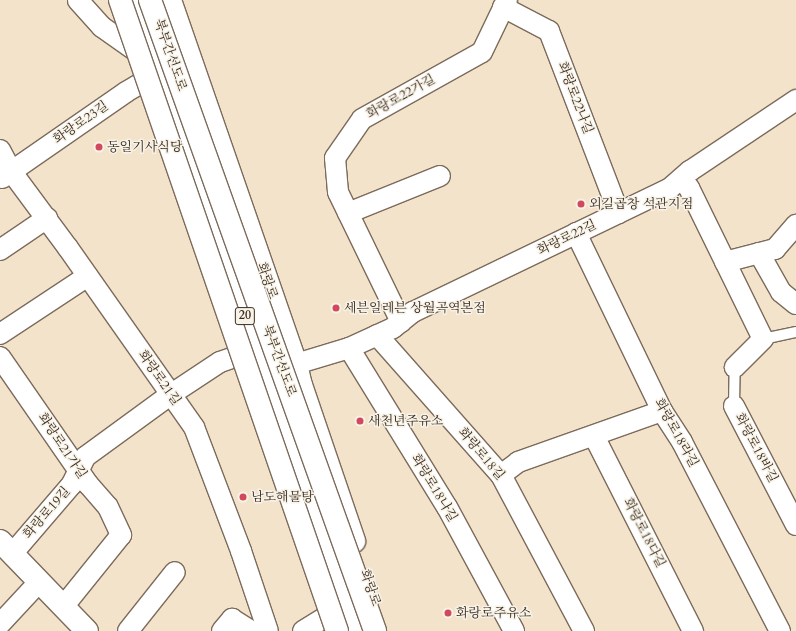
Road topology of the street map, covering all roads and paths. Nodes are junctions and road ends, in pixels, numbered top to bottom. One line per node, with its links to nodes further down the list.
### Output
1 (78, 0): 7 (street)
2 (120, 0): 54 (main road, bridge)
3 (138, 0): 7 (main road, 20)
4 (150, 0): 56 (main road, 북부간선도로, bridge)
5 (170, 0): 23 (main road, 화랑로 / 20)
6 (505, 3): 13 (street, 화랑로22가길); 14 (street, 화랑로22나길)
7 (163, 70): 10 (street, 화랑로23길); 22 (main road, 20)
8 (796, 100): 12 (street, 화랑로22길)
9 (0, 150): 10 (street, 화랑로21길)
10 (6, 175): 15 (street, 화랑로21길)
11 (440, 176): 13 (street)
12 (681, 179): 14 (street, 화랑로22길); 20 (street)
13 (348, 213): 25 (street, 화랑로22가길)
14 (619, 213): 17 (street, 화랑로22길)
15 (46, 218): 18 (street); 21 (street, 화랑로21길)
16 (796, 225): 19 (street)
17 (576, 233): 25 (street, 화랑로22길); 37 (street, 화랑로18라길)
18 (0, 250)
19 (759, 252): 20 (street); 24 (street)
20 (725, 262): 29 (street)
21 (88, 276): 27 (street); 35 (street, 화랑로21길)
22 (240, 294): 23 (main road); 31 (main road, 20)
23 (272, 296): 33 (main road, 화랑로 / 20)
24 (796, 304)
25 (401, 322): 28 (street, 화랑로22길)
26 (796, 332): 29 (lane)
27 (0, 334)
28 (377, 335): 30 (street, 화랑로22길); 40 (street, 화랑로18길)
29 (763, 339): 34 (street, 화랑로18바길)
30 (349, 348): 33 (street, 화랑로22길); 58 (street, 화랑로18나길)
31 (252, 351): 35 (street); 45 (main road, 20)
32 (0, 357): 39 (street, 화랑로21가길)
33 (296, 364): 57 (main road, 화랑로 / 20)
34 (735, 366): 36 (lane, 화랑로18바길)
35 (170, 395): 39 (street); 52 (street, 화랑로21길)
36 (734, 406): 41 (street, 화랑로18바길)
37 (662, 411): 38 (street); 61 (street, 화랑로18라길)
38 (594, 436): 40 (street); 60 (street, 화랑로18다길)
39 (79, 471): 42 (street, 화랑로19길); 46 (street, 화랑로21가길)
40 (501, 475): 59 (street, 화랑로18길)
41 (796, 525)
42 (6, 548): 44 (main road, 화랑로19길)
43 (176, 572): 49 (street)
44 (39, 582): 46 (main road, 화랑로19길); 47 (street)
45 (345, 606): 53 (street); 55 (main road, 20)
46 (63, 607): 48 (main road, 화랑로19길)
47 (0, 624)
48 (87, 631)
49 (128, 631)
50 (222, 631): 51 (street)
51 (251, 631)
52 (268, 631)
53 (303, 631)
54 (337, 631)
55 (354, 631)
56 (375, 631)
57 (384, 631)
58 (514, 631)
59 (584, 631)
60 (693, 631)
61 (780, 631)

